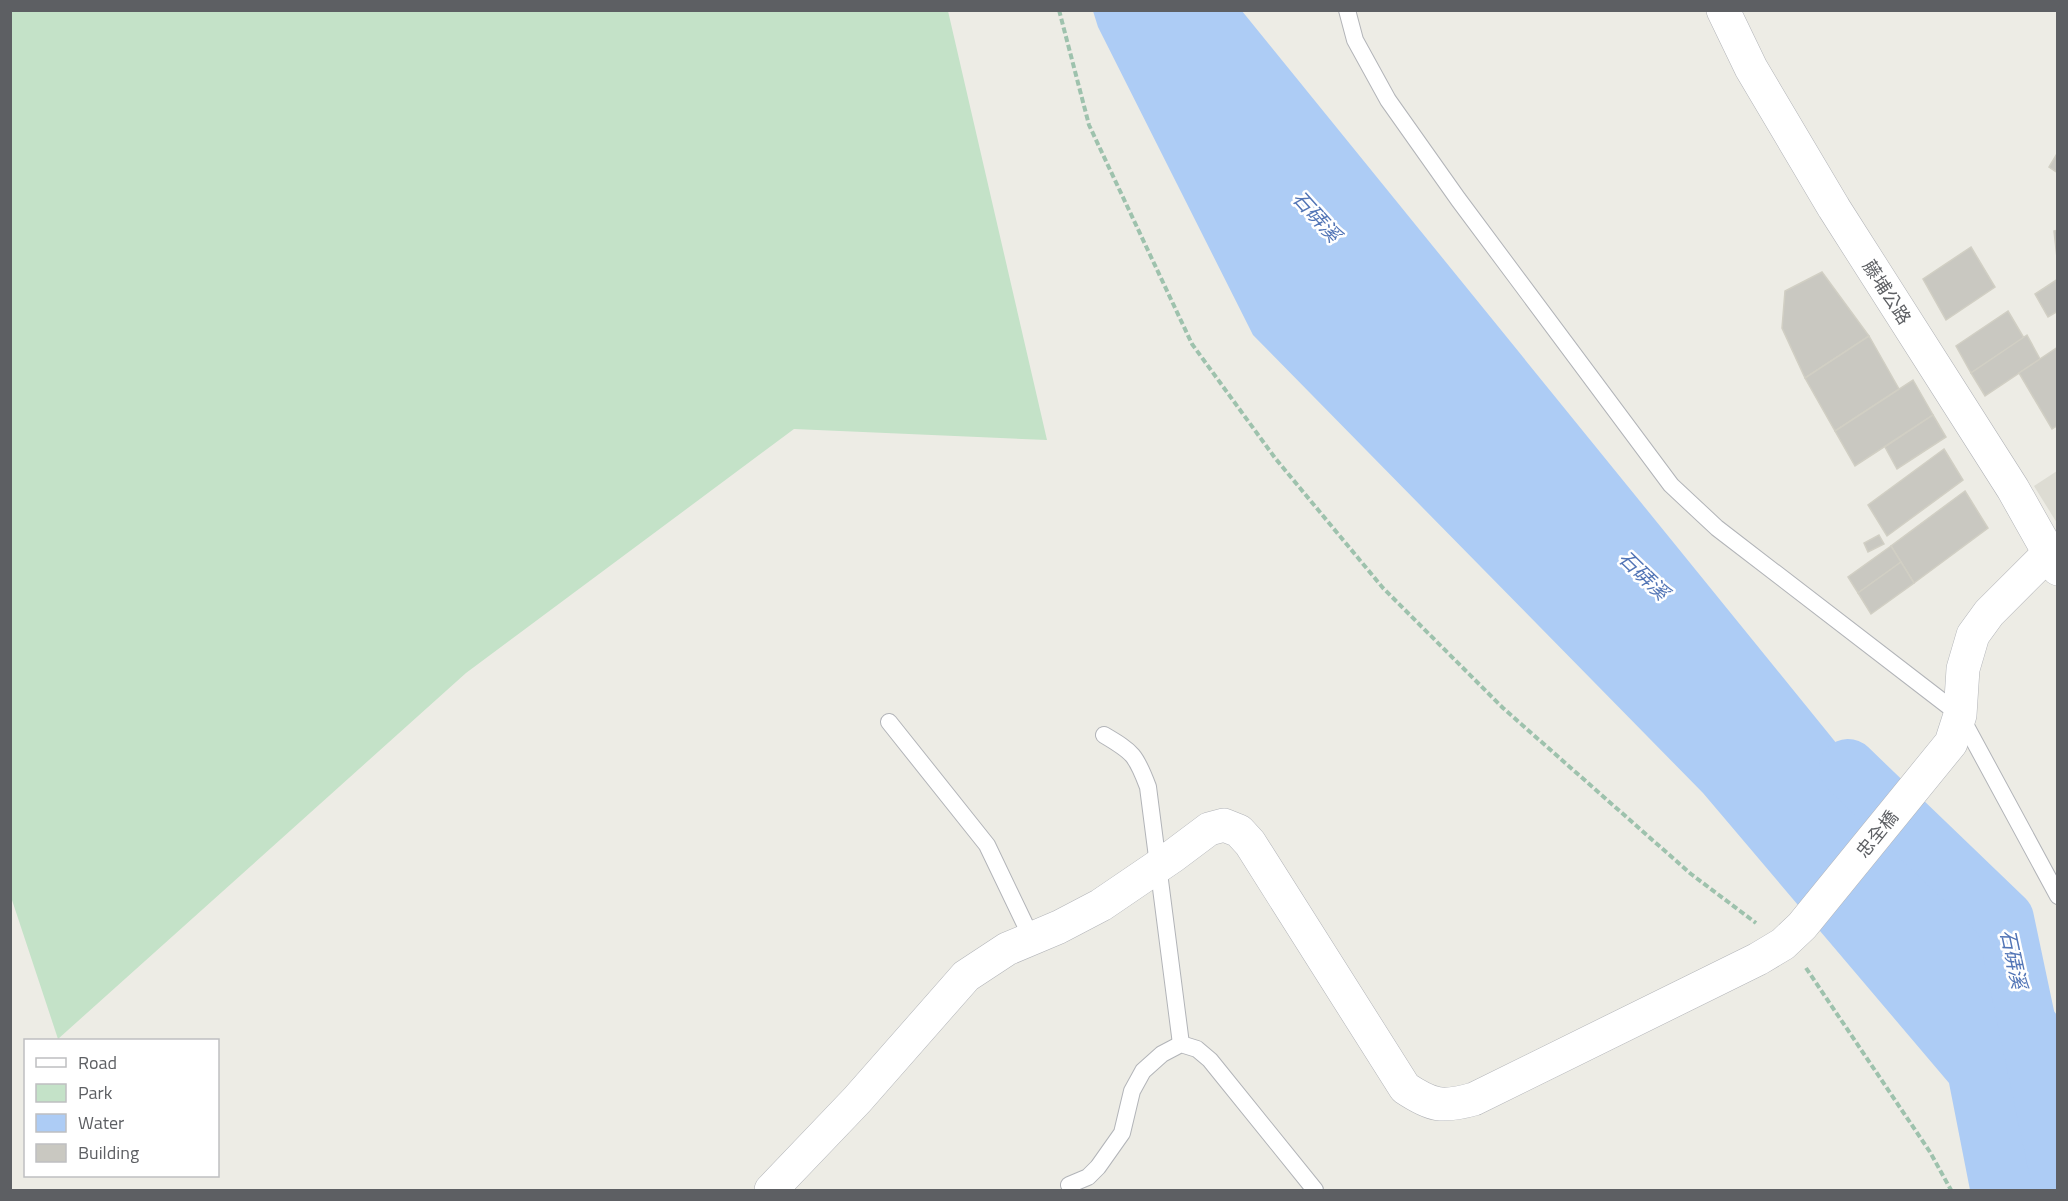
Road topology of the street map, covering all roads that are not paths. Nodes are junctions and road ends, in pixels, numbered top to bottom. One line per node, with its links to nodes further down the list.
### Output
1 (1347, 10): 5 (lane)
2 (1723, 10): 3 (street, 藤埔公路)
3 (2053, 562): 5 (street)
4 (889, 722): 9 (lane)
5 (1956, 729): 7 (street, 忠全橋); 8 (lane)
6 (1104, 735): 7 (lane)
7 (1158, 866): 9 (street); 10 (lane)
8 (2058, 896)
9 (1032, 939): 11 (street)
10 (1181, 1044): 12 (lane); 13 (lane)
11 (785, 1185)
12 (1069, 1185)
13 (1315, 1191)

